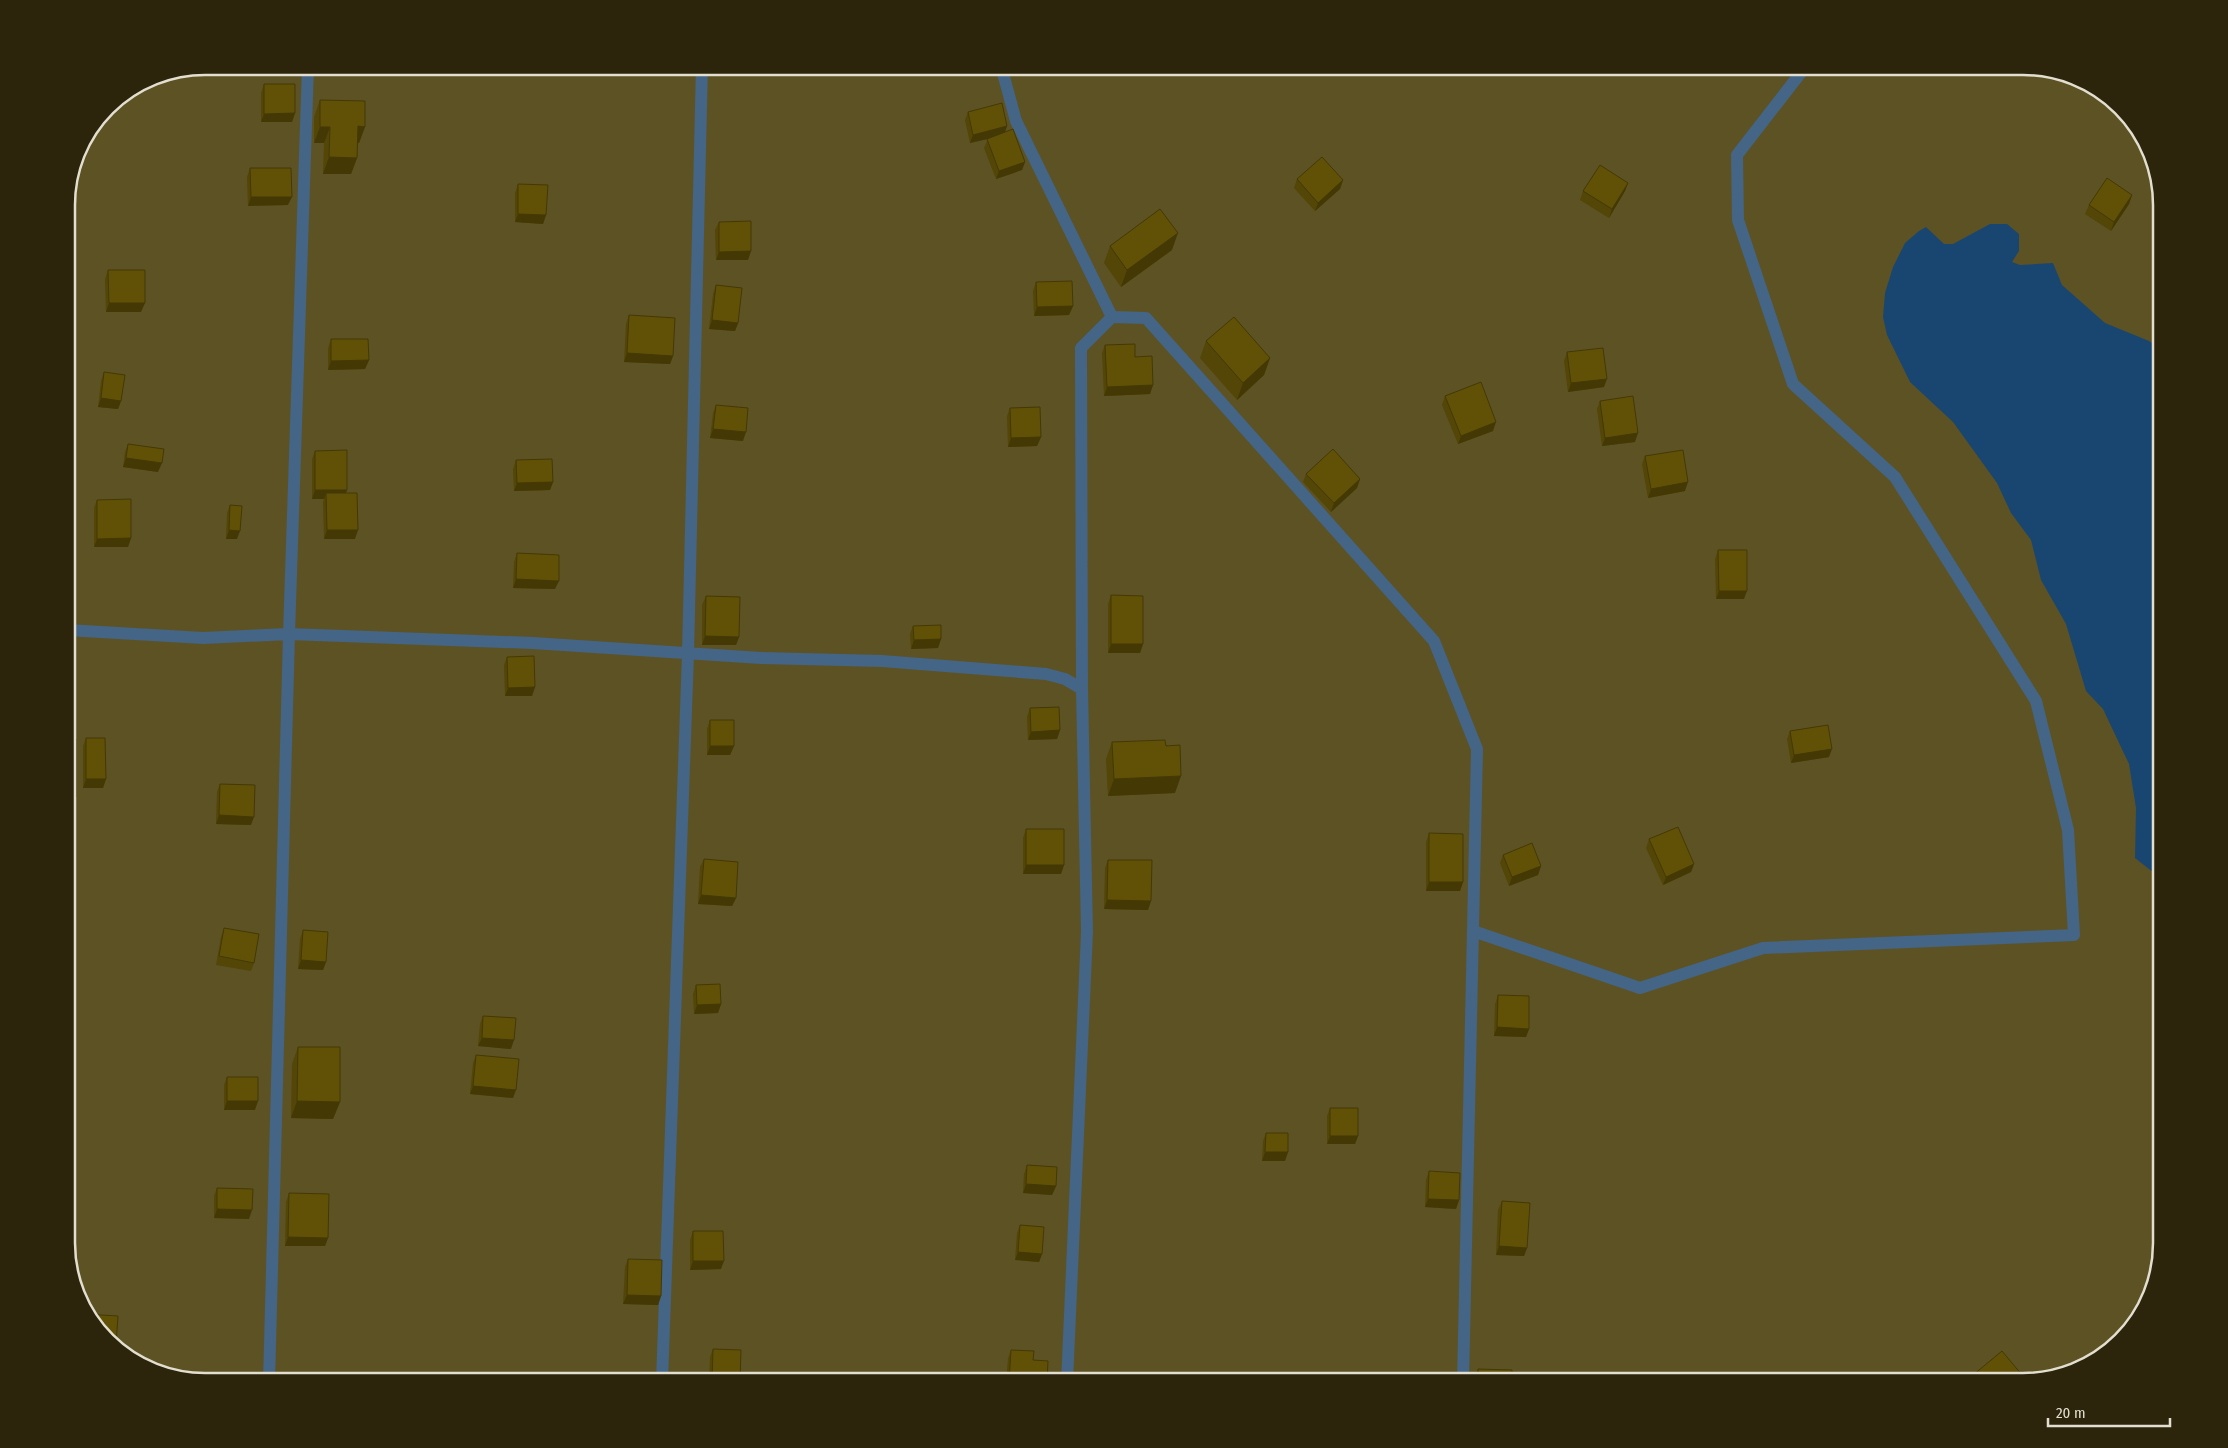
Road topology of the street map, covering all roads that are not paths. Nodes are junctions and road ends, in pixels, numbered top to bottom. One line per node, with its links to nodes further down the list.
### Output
1 (308, 75): 7 (lane)
2 (702, 75): 8 (lane)
3 (1003, 75): 5 (lane)
4 (1799, 75): 10 (lane)
5 (1112, 317): 9 (lane); 10 (lane)
6 (75, 631): 7 (lane)
7 (289, 634): 8 (lane); 11 (lane)
8 (688, 654): 9 (lane); 12 (lane)
9 (1082, 689): 13 (lane)
10 (1473, 931): 14 (lane)
11 (269, 1373)
12 (662, 1373)
13 (1067, 1373)
14 (1463, 1373)

